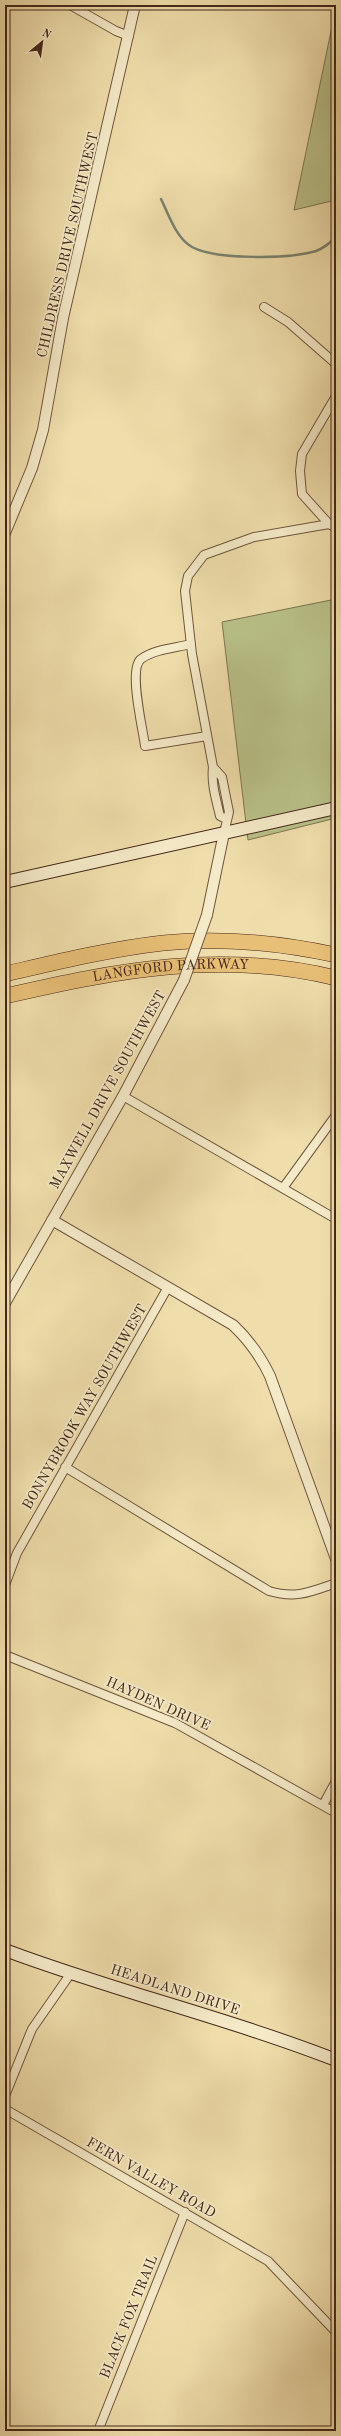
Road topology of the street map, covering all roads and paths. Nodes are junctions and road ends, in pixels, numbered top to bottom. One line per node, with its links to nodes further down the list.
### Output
1 (70, 5): 3 (street)
2 (135, 5): 3 (street, CHILDRESS DRIVE SOUTHWEST)
3 (128, 36): 8 (street, CHILDRESS DRIVE SOUTHWEST)
4 (264, 307): 5 (street)
5 (336, 364)
6 (336, 396): 7 (street)
7 (333, 526): 9 (street)
8 (5, 533)
9 (191, 644): 10 (street); 10 (street)
10 (207, 736): 12 (street)
11 (336, 808): 12 (main road)
12 (224, 833): 13 (main road); 18 (street, MAXWELL DRIVE SOUTHWEST, bridge)
13 (5, 882)
14 (336, 955): 15 (highway, LANGFORD PARKWAY)
15 (5, 974)
16 (336, 978): 17 (highway, LANGFORD PARKWAY)
17 (5, 996)
18 (123, 1096): 20 (street); 22 (street, MAXWELL DRIVE SOUTHWEST)
19 (336, 1115): 20 (street)
20 (283, 1188): 21 (street)
21 (336, 1219)
22 (52, 1220): 23 (street); 24 (street, MAXWELL DRIVE SOUTHWEST)
23 (168, 1287): 25 (street, BONNYBROOK WAY SOUTHWEST); 26 (street)
24 (5, 1303)
25 (65, 1467): 27 (street); 28 (street, BONNYBROOK WAY SOUTHWEST)
26 (336, 1559)
27 (336, 1583)
28 (5, 1585)
29 (5, 1655): 31 (street, HAYDEN DRIVE)
30 (336, 1782): 31 (street)
31 (322, 1806): 32 (street, HAYDEN DRIVE)
32 (336, 1813)
33 (5, 1950): 34 (main road, HEADLAND DRIVE)
34 (71, 1973): 35 (main road, HEADLAND DRIVE); 36 (street)
35 (336, 2060)
36 (5, 2096)
37 (5, 2109): 38 (street, FERN VALLEY ROAD)
38 (185, 2212): 39 (street, FERN VALLEY ROAD); 40 (street, BLACK FOX TRAIL)
39 (336, 2332)
40 (98, 2431)

